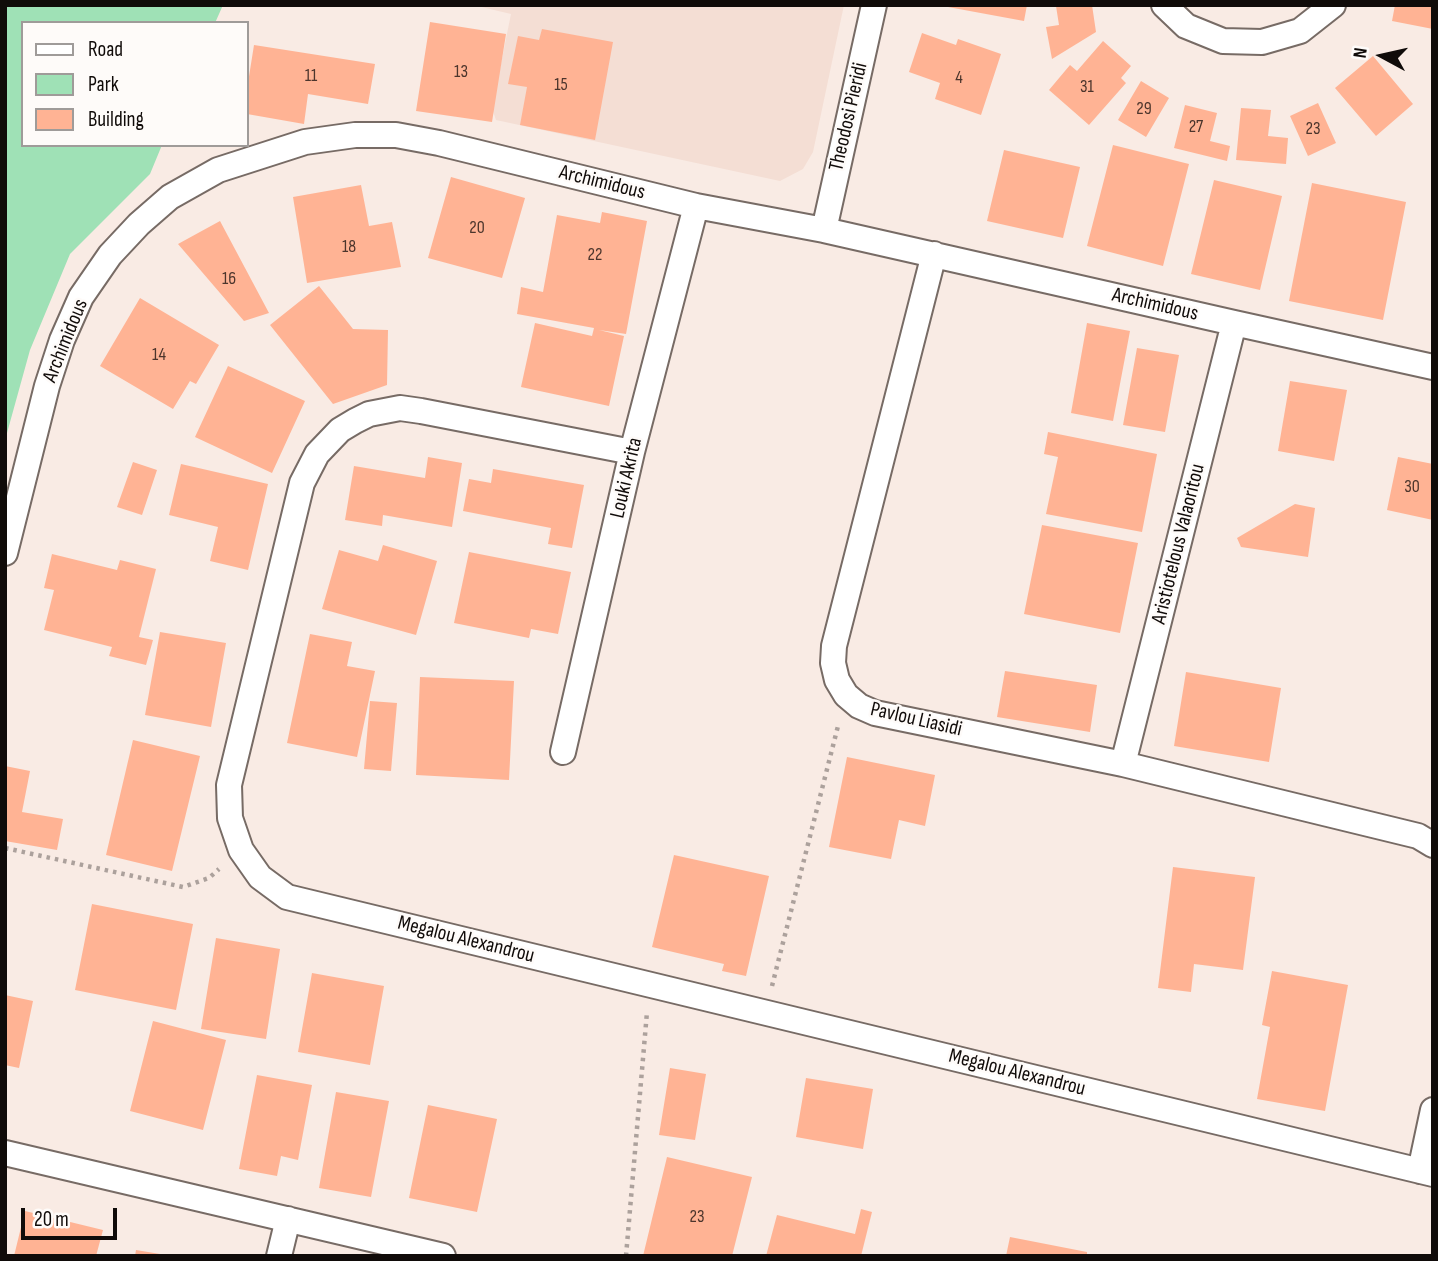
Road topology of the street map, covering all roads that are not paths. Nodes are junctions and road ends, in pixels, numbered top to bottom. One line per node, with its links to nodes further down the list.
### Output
1 (874, 5): 5 (street, Theodosi Pieridi)
2 (1164, 5): 3 (street)
3 (1333, 5)
4 (696, 206): 5 (street, Archimidous); 9 (street, Louki Akrita); 10 (street, Archimidous)
5 (824, 229): 6 (street, Archimidous)
6 (934, 254): 7 (street, Archimidous); 13 (street, Pavlou Liasidi)
7 (1234, 323): 8 (street, Archimidous); 13 (street, Aristiotelous Valaoritou)
8 (1433, 367)
9 (632, 452): 12 (street, Louki Akrita); 17 (street, Megalou Alexandrou)
10 (12, 493): 11 (street, Archimidous)
11 (5, 553)
12 (563, 752)
13 (1124, 764): 14 (street, Pavlou Liasidi)
14 (1433, 845)
15 (1433, 1110): 17 (street)
16 (5, 1153): 18 (street)
17 (1426, 1172)
18 (288, 1219): 19 (street); 20 (street)
19 (279, 1256)
20 (443, 1256)

